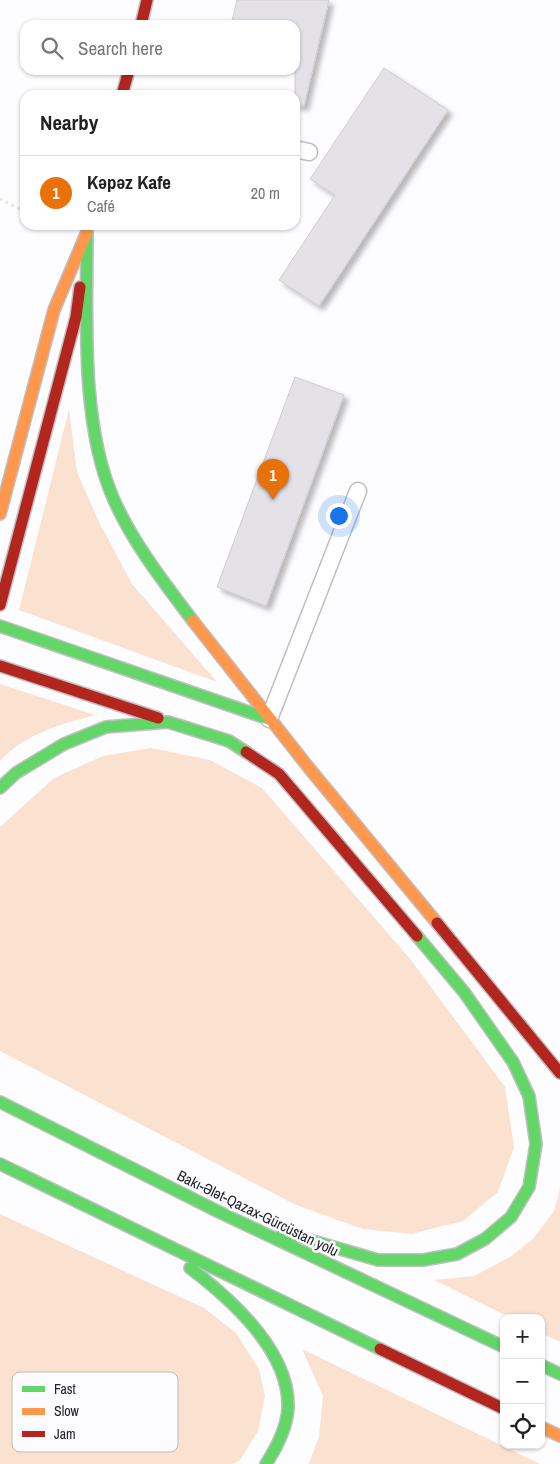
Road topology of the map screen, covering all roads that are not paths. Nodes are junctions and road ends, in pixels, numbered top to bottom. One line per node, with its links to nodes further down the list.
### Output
1 (147, 0): 2 (main road)
2 (142, 20)
3 (128, 75): 4 (main road)
4 (123, 90)
5 (88, 230): 9 (main road)
6 (88, 230): 10 (main road)
7 (88, 230): 13 (main road)
8 (358, 491): 13 (lane)
9 (0, 514)
10 (0, 605)
11 (0, 626): 13 (main road)
12 (0, 666): 14 (main road)
13 (269, 719): 16 (main road)
14 (168, 722): 15 (main road); 19 (main road)
15 (0, 788)
16 (557, 1062)
17 (0, 1102): 19 (main road, Bakı-Ələt-Qazax-Gürcüstan yolu)
18 (0, 1164): 20 (main road)
19 (219, 1212): 21 (main road, Bakı-Ələt-Qazax-Gürcüstan yolu)
20 (144, 1235): 24 (main road); 27 (main road)
21 (500, 1346)
22 (545, 1367): 23 (main road)
23 (560, 1374)
24 (500, 1407)
25 (545, 1429): 26 (main road)
26 (560, 1436)
27 (266, 1464)

